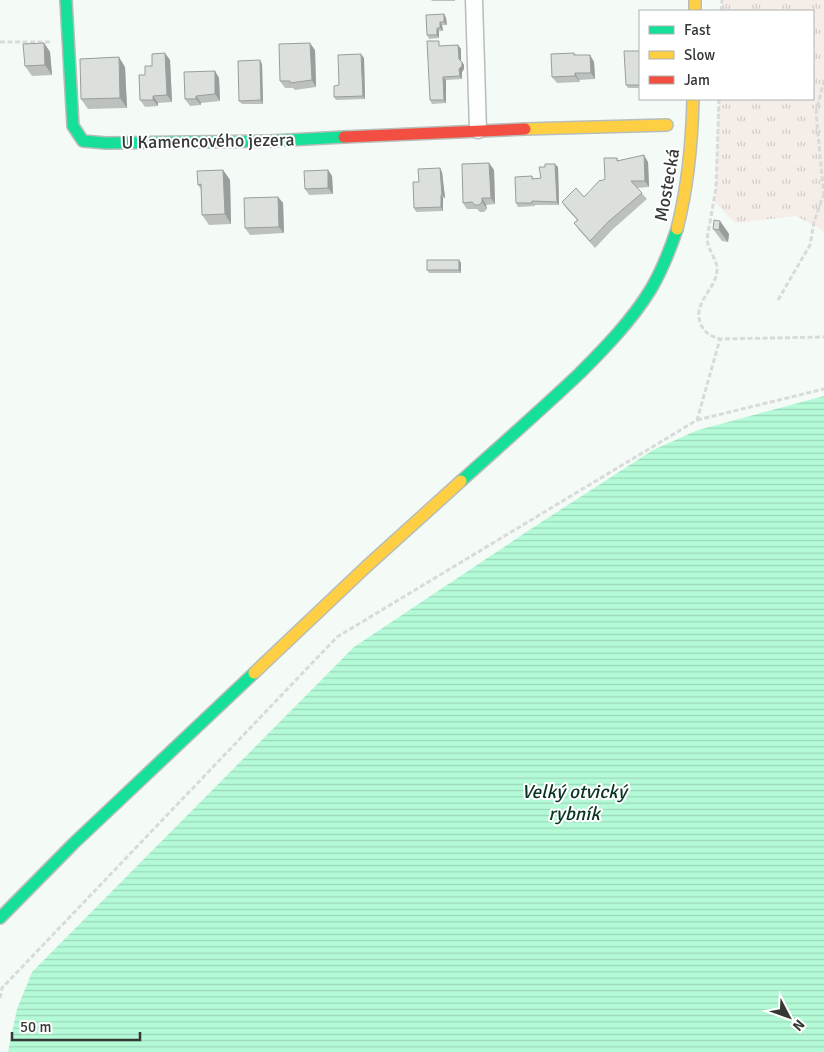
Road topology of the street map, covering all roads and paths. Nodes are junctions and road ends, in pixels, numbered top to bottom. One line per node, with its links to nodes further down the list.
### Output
1 (66, 0): 4 (street, U Kamencového jezera)
2 (474, 0): 9 (street)
3 (0, 42): 4 (path)
4 (68, 42): 9 (street, U Kamencového jezera)
5 (824, 80): 10 (path)
6 (693, 100): 16 (street, Mostecká)
7 (719, 100): 13 (path)
8 (667, 125): 9 (street, U Kamencového jezera)
9 (478, 130)
10 (824, 196): 11 (path)
11 (778, 300)
12 (824, 337): 13 (path)
13 (720, 339): 15 (path)
14 (824, 389): 15 (path)
15 (697, 420): 17 (path)
16 (0, 918)
17 (0, 998)

